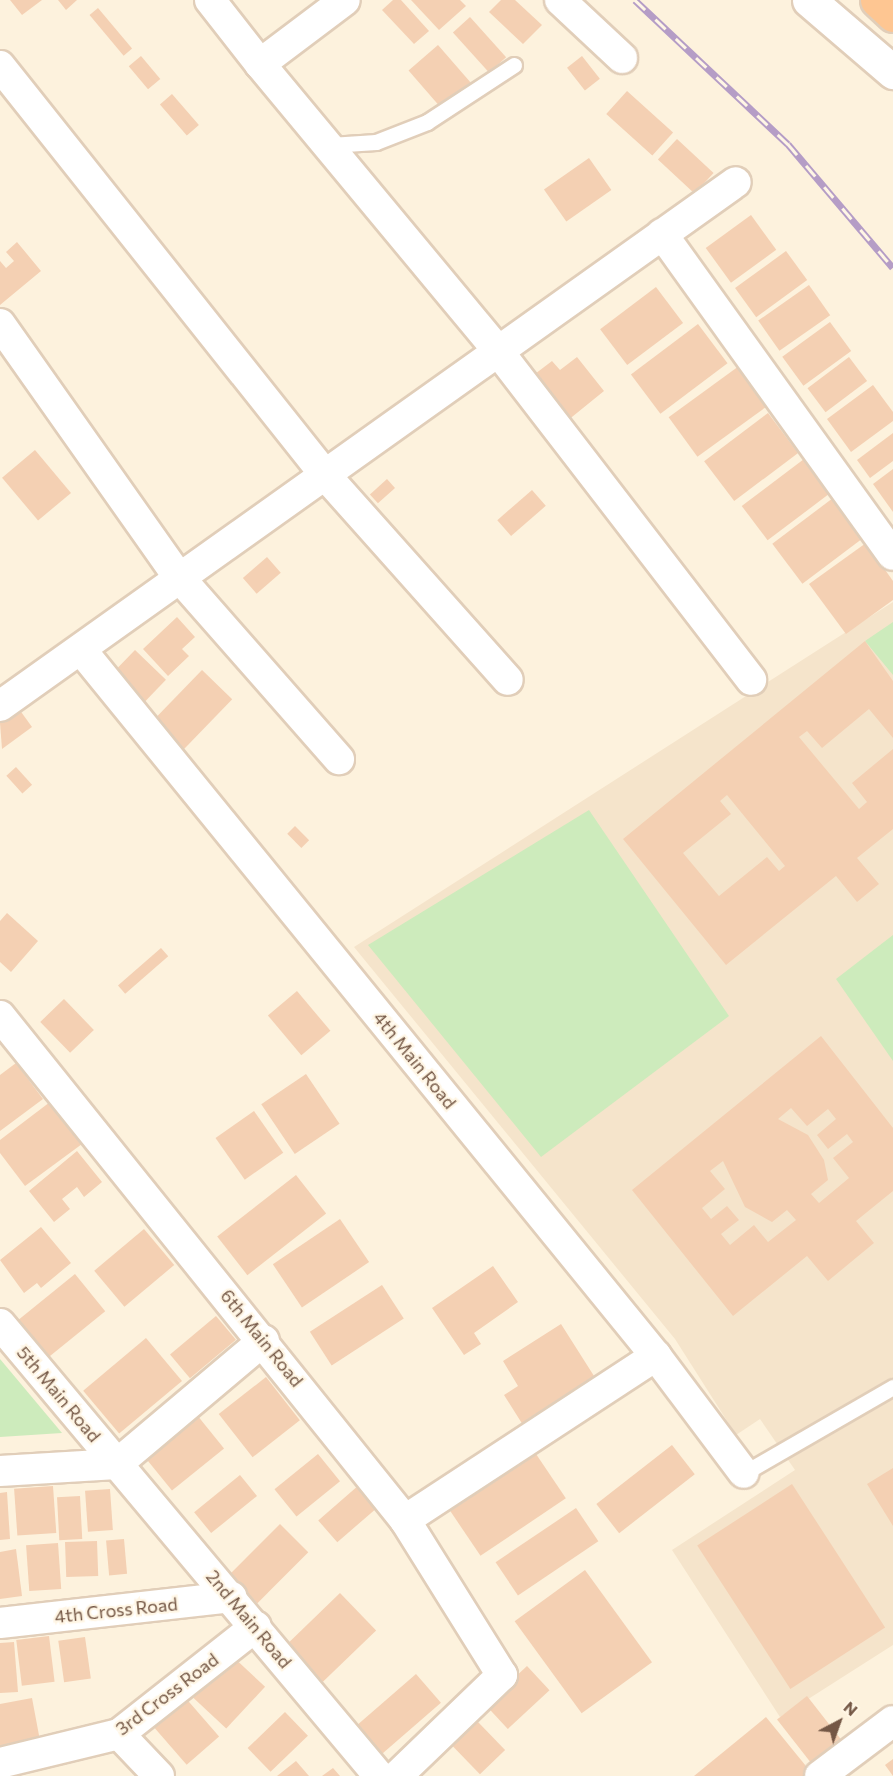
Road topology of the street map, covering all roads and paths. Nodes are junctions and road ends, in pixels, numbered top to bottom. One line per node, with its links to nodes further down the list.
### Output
1 (210, 0): 8 (street)
2 (345, 0): 8 (street)
3 (560, 0): 7 (street)
4 (809, 0): 11 (street)
5 (877, 0): 6 (highway)
6 (893, 15)
7 (622, 58)
8 (260, 64): 12 (street)
9 (514, 65): 12 (lane)
10 (0, 66): 17 (street)
11 (893, 72)
12 (330, 145): 16 (street)
13 (736, 182): 14 (street)
14 (662, 234): 16 (street); 18 (street)
15 (0, 324): 19 (street)
16 (498, 351): 17 (street); 22 (street)
17 (326, 476): 19 (street); 21 (street)
18 (893, 555)
19 (178, 576): 20 (street); 24 (street)
20 (82, 651): 23 (street); 28 (street, 4th Main Road)
21 (508, 680)
22 (751, 680)
23 (0, 706)
24 (339, 759)
25 (0, 1016): 27 (street, 6th Main Road)
26 (0, 1324): 30 (street, 5th Main Road)
27 (264, 1340): 30 (street); 33 (street, 6th Main Road)
28 (656, 1356): 32 (street, 4th Main Road); 33 (street)
29 (893, 1387): 32 (lane)
30 (117, 1464): 31 (street); 34 (street, 2nd Main Road)
31 (0, 1471)
32 (744, 1473)
33 (405, 1520): 42 (street, 6th Main Road)
34 (232, 1598): 35 (street, 4th Cross Road); 36 (street, 2nd Main Road)
35 (0, 1623)
36 (256, 1626): 38 (street, 3rd Cross Road); 41 (street, 2nd Main Road)
37 (893, 1721): 43 (street)
38 (119, 1734): 39 (street, 3rd Cross Road); 40 (street)
39 (0, 1763)
40 (159, 1776)
41 (379, 1776)
42 (397, 1776)
43 (820, 1776)

